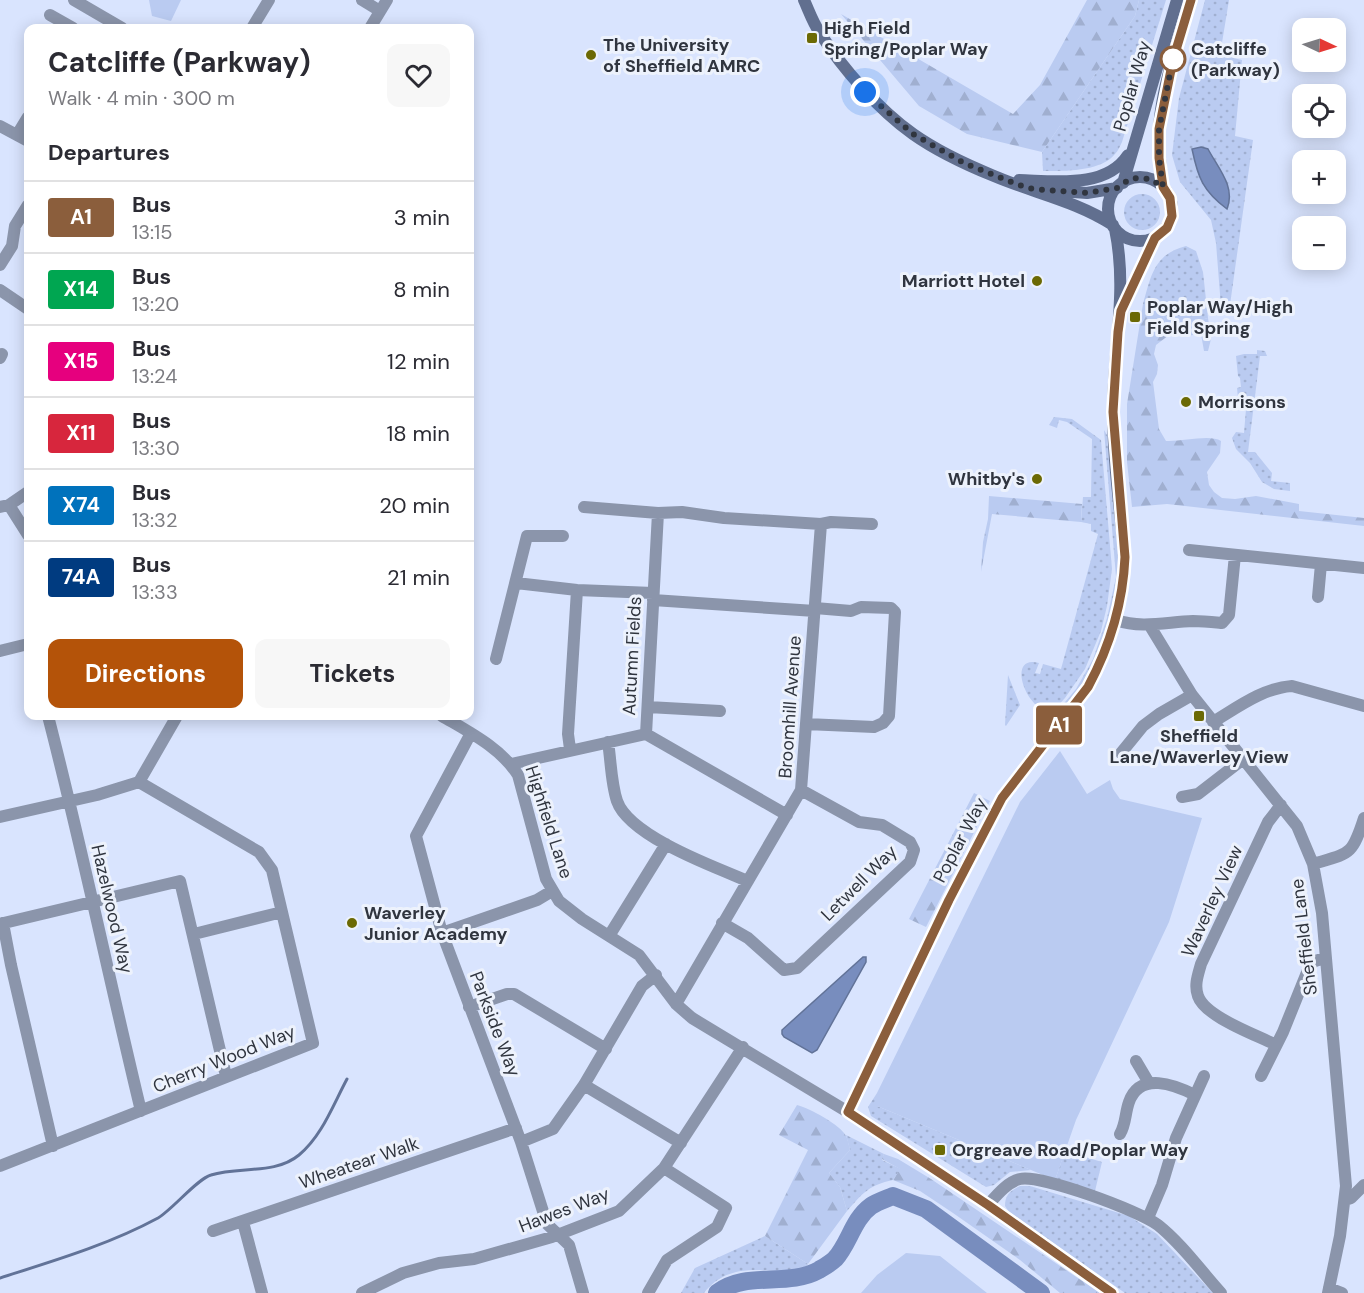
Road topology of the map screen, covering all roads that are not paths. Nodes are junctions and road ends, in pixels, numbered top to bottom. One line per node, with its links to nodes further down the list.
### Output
1 (74, 0): 10 (street)
2 (269, 0): 11 (street)
3 (362, 0): 7 (street)
4 (804, 0): 16 (main road)
5 (1177, 0): 15 (main road, Poplar Way)
6 (1191, 0): 18 (main road, Poplar Way)
7 (383, 5): 12 (street)
8 (50, 15): 9 (street)
9 (66, 24)
10 (111, 24)
11 (254, 24)
12 (372, 24)
13 (0, 126): 14 (street)
14 (23, 138)
15 (1134, 146): 16 (main road); 17 (main road, Poplar Way)
16 (1006, 180): 19 (main road)
17 (1120, 185): 18 (main road); 19 (main road); 21 (main road, Poplar Way)
18 (1163, 187): 22 (main road, Poplar Way)
19 (1033, 189): 21 (main road)
20 (24, 211): 23 (street)
21 (1114, 227): 22 (main road); 26 (main road, Poplar Way)
22 (1155, 238): 26 (main road, Poplar Way)
23 (0, 266)
24 (0, 290): 25 (street)
25 (24, 306)
26 (1121, 311): 44 (main road, Poplar Way)
27 (24, 494): 28 (street)
28 (5, 506): 33 (street)
29 (584, 507): 30 (street)
30 (658, 513): 31 (street); 41 (street, Autumn Fields)
31 (821, 524): 32 (street); 43 (street, Broomhill Avenue)
32 (872, 524)
33 (24, 529)
34 (563, 536): 39 (street)
35 (1189, 550): 36 (street)
36 (1235, 555): 37 (street); 45 (street)
37 (1322, 564): 38 (street); 42 (street)
38 (1364, 568)
39 (516, 583): 40 (street); 48 (street)
40 (577, 590): 41 (street); 61 (street)
41 (653, 597): 43 (street); 51 (street, Autumn Fields)
42 (1318, 597)
43 (815, 610): 57 (street, Broomhill Avenue); 57 (street)
44 (1116, 620): 45 (street); 99 (main road, Poplar Way)
45 (1150, 626): 49 (street, Sheffield Lane)
46 (24, 645): 47 (street)
47 (0, 651)
48 (496, 659)
49 (1192, 695): 56 (street, Sheffield Lane); 62 (street)
50 (1364, 706): 56 (street)
51 (648, 707): 52 (street); 59 (street, Autumn Fields)
52 (720, 711)
53 (49, 720): 68 (street, Hazelwood Way)
54 (175, 720): 65 (street)
55 (449, 720): 58 (street, Highfield Lane)
56 (1213, 722): 63 (street, Sheffield Lane)
57 (807, 724): 66 (street, Broomhill Avenue)
58 (471, 733): 64 (street, Highfield Lane); 81 (street, Parkside Way)
59 (646, 734): 60 (street, Autumn Fields); 70 (street)
60 (608, 742): 61 (street, Autumn Fields); 73 (street)
61 (570, 749): 64 (street, Autumn Fields)
62 (1121, 753)
63 (1242, 760): 67 (street); 69 (street, Sheffield Lane)
64 (511, 764): 76 (street, Highfield Lane)
65 (139, 782): 68 (street); 78 (street, Cherry Wood Way)
66 (801, 790): 70 (street, Broomhill Avenue); 80 (street, Letwell Way)
67 (1182, 797)
68 (70, 801): 71 (street); 77 (street, Hazelwood Way)
69 (1281, 805): 74 (street, Sheffield Lane); 88 (street, Waverley View)
70 (787, 815): 75 (street, Broomhill Avenue)
71 (0, 818)
72 (1364, 818): 74 (street)
73 (666, 844): 75 (street); 83 (street)
74 (1313, 864): 84 (street, Sheffield Lane)
75 (748, 881): 80 (street, Broomhill Avenue)
76 (552, 891): 81 (street); 83 (street, Highfield Lane)
77 (91, 901): 79 (street); 82 (street); 98 (street, Hazelwood Way)
78 (282, 912): 82 (street); 92 (street, Cherry Wood Way)
79 (1, 923): 104 (street)
80 (722, 923): 86 (street, Broomhill Avenue)
81 (442, 933): 87 (street, Parkside Way)
82 (194, 934): 92 (street)
83 (609, 936): 85 (street, Highfield Lane)
84 (1325, 958): 88 (street); 108 (street, Sheffield Lane)
85 (656, 975): 86 (street, Highfield Lane); 90 (street)
86 (676, 1004): 89 (street, Highfield Lane)
87 (469, 1007): 90 (street); 100 (street, Parkside Way)
88 (1276, 1045): 94 (street)
89 (743, 1047): 99 (street, Highfield Lane); 103 (street, Hawes Way)
90 (606, 1049): 96 (street)
91 (1136, 1061): 95 (street)
92 (226, 1076): 98 (street, Cherry Wood Way)
93 (1204, 1076): 97 (street)
94 (1261, 1076)
95 (1149, 1083): 97 (street); 101 (street)
96 (584, 1085): 102 (street); 103 (street)
97 (1195, 1095): 110 (street)
98 (141, 1111): 104 (street, Cherry Wood Way)
99 (848, 1112): 109 (main road)
100 (516, 1128): 102 (street, Parkside Way); 111 (street, Wheatear Walk)
101 (1120, 1134)
102 (521, 1142): 113 (street, Parkside Way)
103 (681, 1143): 106 (street, Hawes Way)
104 (53, 1146): 105 (street, Cherry Wood Way)
105 (0, 1166)
106 (664, 1168): 113 (street, Hawes Way); 118 (street)
107 (1364, 1185): 108 (street)
108 (1345, 1200): 114 (street, Sheffield Lane)
109 (988, 1205): 110 (street); 119 (main road)
110 (1148, 1218): 120 (street)
111 (243, 1222): 112 (street, Wheatear Walk); 115 (street)
112 (213, 1231)
113 (557, 1235): 116 (street, Hawes Way); 117 (street, Parkside Way)
114 (1328, 1291): 121 (street)
115 (262, 1293)
116 (362, 1293)
117 (583, 1293)
118 (648, 1293)
119 (1112, 1293)
120 (1221, 1293)
121 (1342, 1293)

